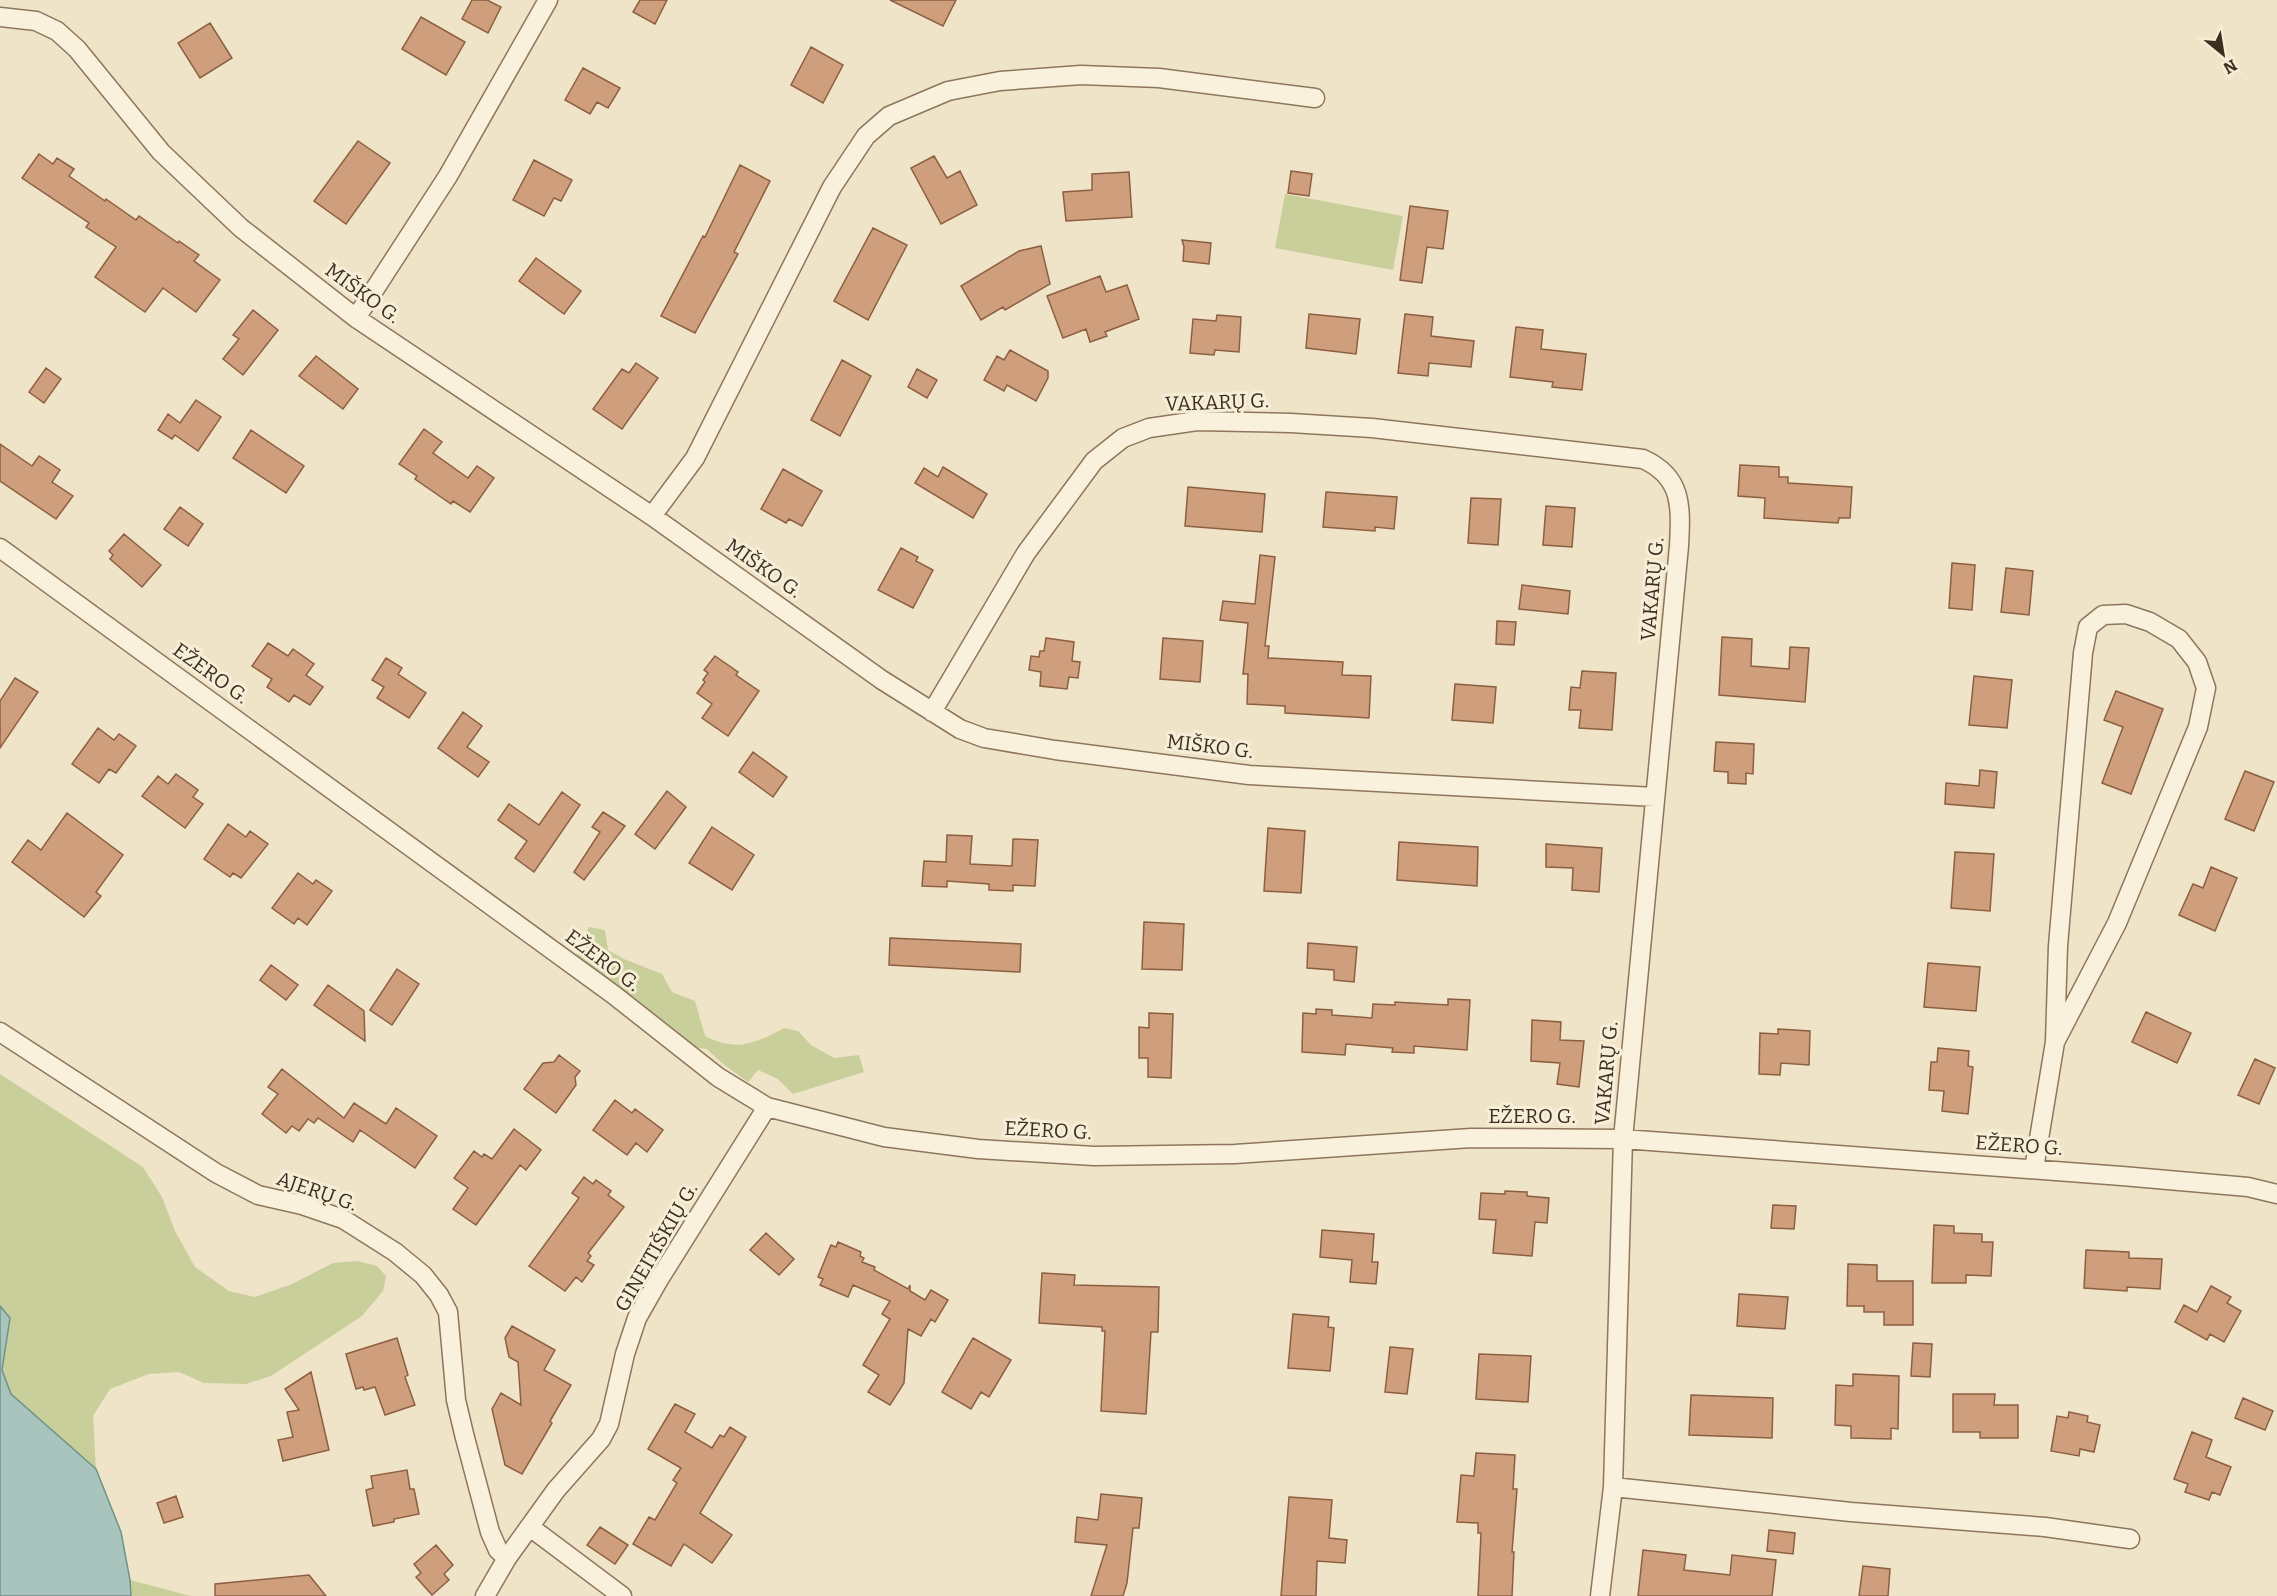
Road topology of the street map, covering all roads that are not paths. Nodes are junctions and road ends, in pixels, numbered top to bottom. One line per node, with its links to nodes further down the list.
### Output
1 (548, 0): 4 (street)
2 (0, 17): 4 (street, MIŠKO G.)
3 (1315, 98): 5 (street)
4 (356, 318): 5 (street, MIŠKO G.)
5 (652, 516): 7 (street, MIŠKO G.)
6 (0, 548): 11 (street, EŽERO G.)
7 (932, 712): 8 (street, MIŠKO G.); 8 (street, VAKARŲ G.)
8 (1655, 797): 12 (street, VAKARŲ G.)
9 (0, 1032): 18 (street, AJERŲ G.)
10 (2055, 1042): 10 (street); 13 (street)
11 (767, 1107): 12 (street, EŽERO G.); 16 (street, GINEITIŠKIŲ G.)
12 (1623, 1139): 13 (street, EŽERO G.); 15 (street, VAKARŲ G.)
13 (2034, 1169): 14 (street, EŽERO G.)
14 (2277, 1194)
15 (1614, 1486): 17 (street); 21 (street, VAKARŲ G.)
16 (530, 1527): 18 (street, GINEITIŠKIŲ G.); 20 (street)
17 (2130, 1539)
18 (507, 1558): 19 (street, GINEITIŠKIŲ G.)
19 (485, 1596)
20 (622, 1596)
21 (1600, 1596)

